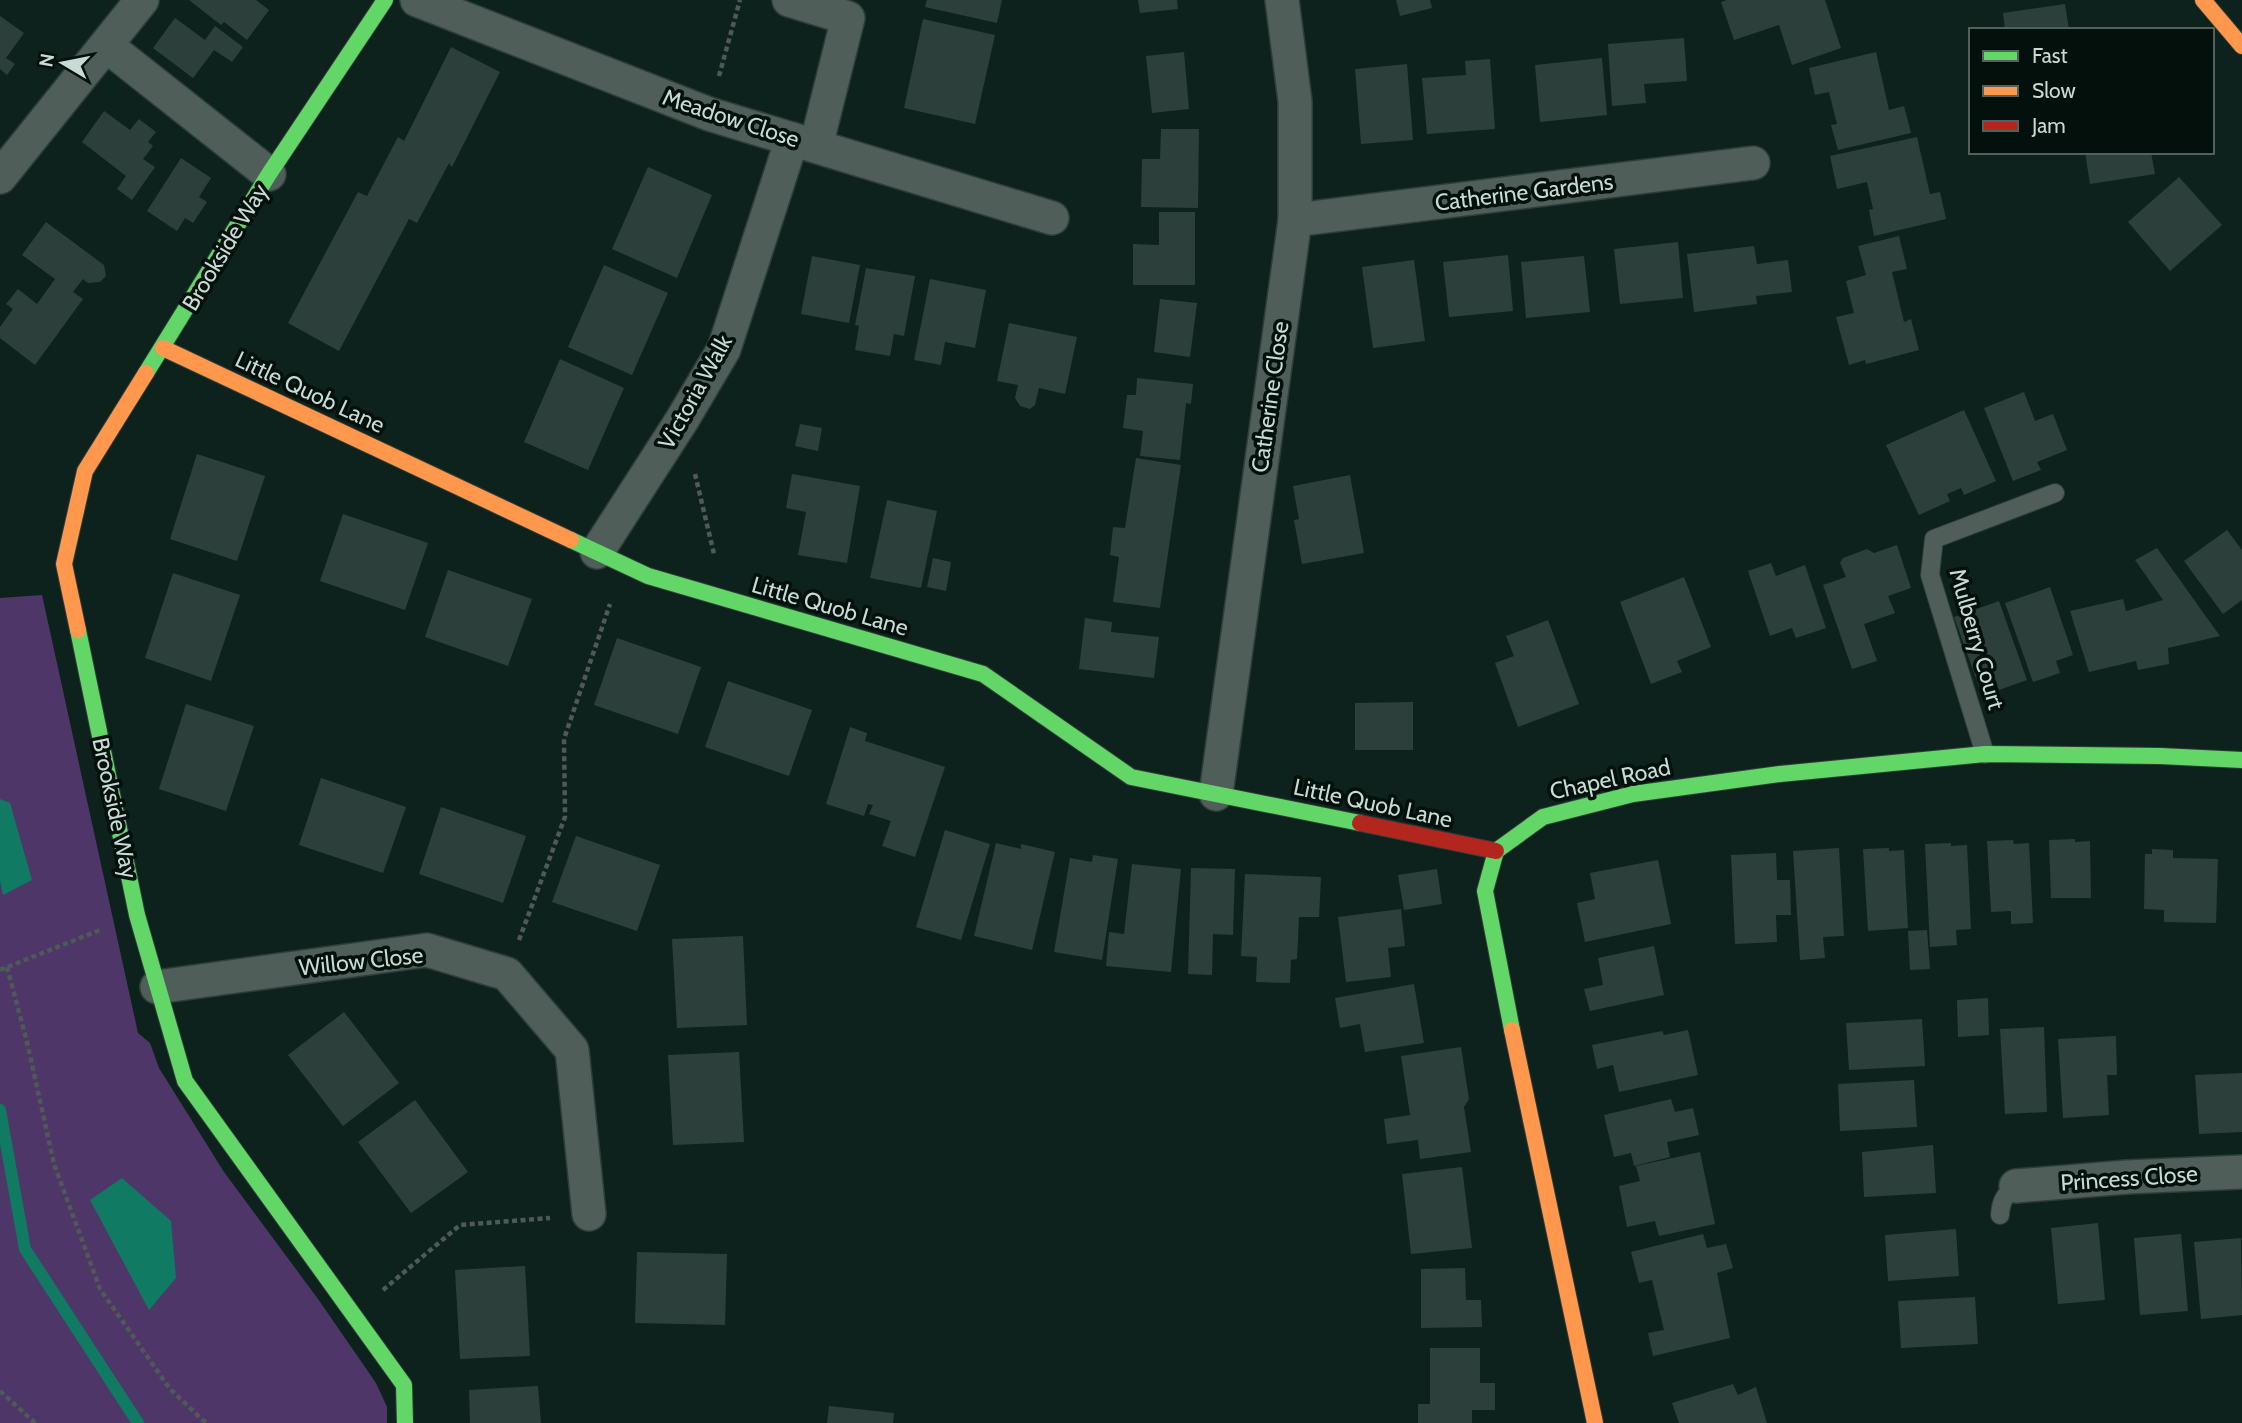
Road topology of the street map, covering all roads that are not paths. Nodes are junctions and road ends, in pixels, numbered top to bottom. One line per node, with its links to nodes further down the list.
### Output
1 (142, 0): 7 (street)
2 (385, 0): 11 (street, Brookside Way)
3 (417, 0): 9 (street, Meadow Close)
4 (789, 0): 9 (street, Victoria Walk)
5 (1282, 0): 14 (street, Catherine Close)
6 (2203, 0): 8 (street)
7 (107, 46): 11 (street, Brookside Way); 12 (street)
8 (2242, 46)
9 (804, 143): 13 (street, Meadow Close); 17 (street, Victoria Walk)
10 (1753, 163): 14 (street, Catherine Gardens)
11 (269, 174): 15 (street, Brookside Way)
12 (0, 177)
13 (1052, 218)
14 (1295, 220): 20 (street, Catherine Close)
15 (163, 348): 17 (street, Little Quob Lane); 22 (street, Brookside Way)
16 (2055, 493): 18 (lane, Mulberry Court)
17 (610, 558): 20 (street, Little Quob Lane)
18 (1985, 754): 19 (street, Chapel Road); 21 (street, Chapel Road)
19 (2242, 760)
20 (1216, 794): 21 (street, Little Quob Lane)
21 (1496, 852): 28 (street)
22 (157, 986): 25 (street, Willow Close); 27 (street, Brookside Way)
23 (2242, 1172): 24 (street, Princess Close)
24 (2017, 1186): 26 (lane)
25 (589, 1214)
26 (2000, 1215)
27 (405, 1423)
28 (1595, 1423)

